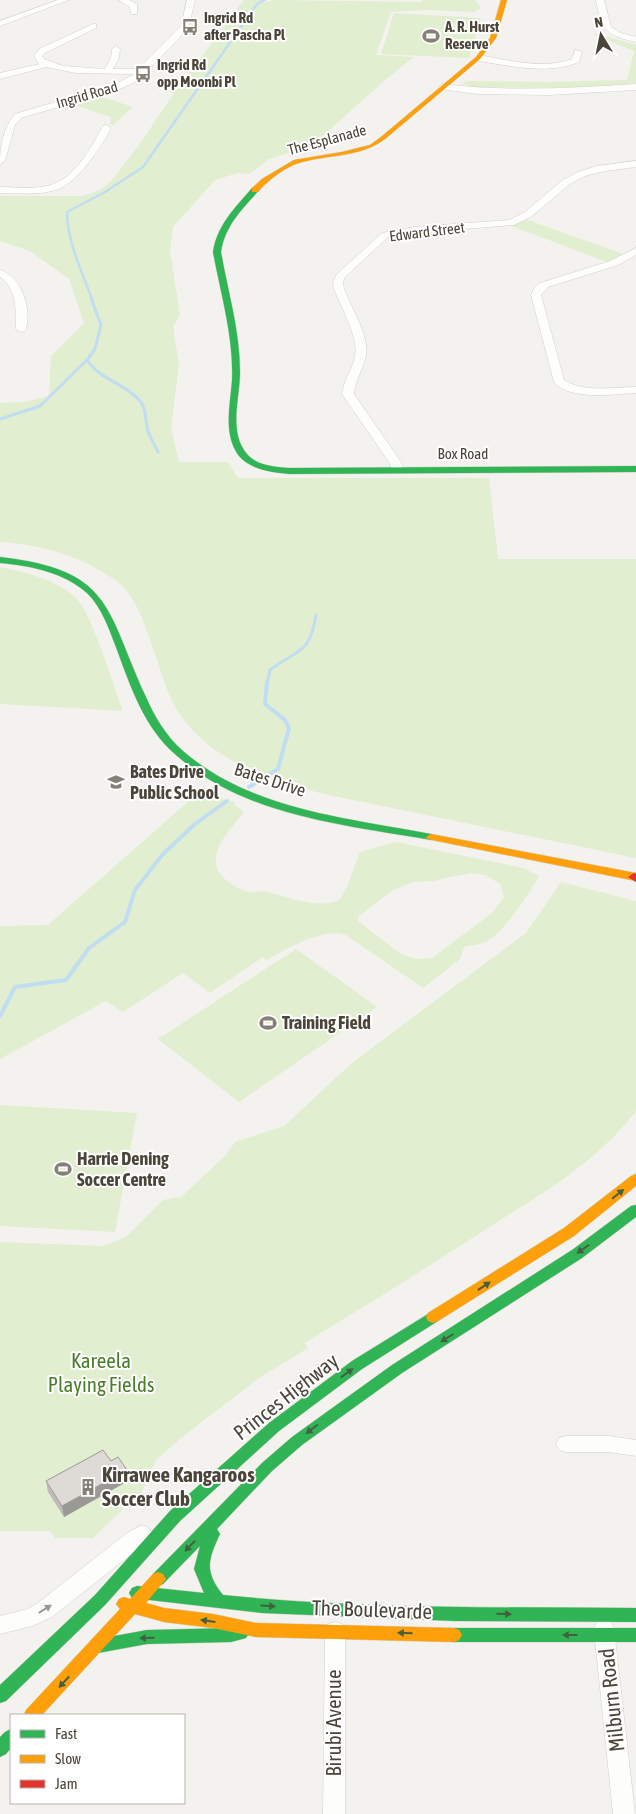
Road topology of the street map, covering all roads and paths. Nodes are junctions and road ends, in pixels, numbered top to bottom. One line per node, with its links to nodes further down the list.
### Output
1 (65, 0): 7 (street)
2 (123, 0): 6 (street)
3 (191, 0): 15 (street, Ingrid Road)
4 (504, 0): 12 (main road, The Esplanade)
5 (600, 0): 9 (street)
6 (134, 12)
7 (0, 24)
8 (93, 26): 13 (street)
9 (636, 40)
10 (116, 49): 14 (street)
11 (578, 52): 12 (street)
12 (478, 58): 17 (main road, The Esplanade)
13 (47, 64): 14 (street); 16 (street)
14 (108, 70): 15 (street)
15 (140, 72): 20 (street, Ingrid Road)
16 (0, 76)
17 (443, 87): 18 (street); 30 (main road, The Esplanade)
18 (636, 87)
19 (106, 128): 23 (street)
20 (2, 146): 21 (street, Ingrid Road)
21 (0, 161)
22 (636, 164): 28 (street, Edward Street)
23 (0, 190)
24 (636, 250): 27 (street)
25 (0, 273): 26 (street)
26 (21, 329)
27 (636, 390)
28 (397, 469): 29 (main road, Box Road); 30 (main road, Box Road)
29 (636, 469)
30 (289, 470)
31 (0, 560): 32 (main road, Bates Drive)
32 (635, 877)
33 (636, 1179): 38 (main road, Princes Highway, one-way to 33)
34 (636, 1210): 37 (main road, one-way to 37)
35 (566, 1444): 36 (street)
36 (636, 1448)
37 (224, 1511): 40 (main road, one-way to 40); 42 (main road)
38 (175, 1516): 39 (main road, Princes Highway); 45 (street, one-way to 38)
39 (108, 1590): 40 (main road, The Boulevarde); 41 (main road, Princes Highway)
40 (142, 1594): 42 (main road, The Boulevarde); 43 (main road)
41 (100, 1600): 43 (main road, The Boulevarde); 51 (main road, Princes Highway)
42 (219, 1602): 46 (main road, The Boulevarde, one-way to 46)
43 (132, 1606): 47 (main road, The Boulevarde, one-way to 43); 50 (main road)
44 (636, 1615): 46 (main road, The Boulevarde)
45 (0, 1624)
46 (604, 1625): 48 (main road, The Boulevarde, one-way to 48); 49 (main road, The Boulevarde); 56 (street, Milburn Road)
47 (256, 1630): 48 (main road, The Boulevarde); 50 (main road, The Boulevarde, one-way to 50)
48 (335, 1631): 55 (street, Birubi Avenue)
49 (636, 1635)
50 (95, 1647): 52 (main road, one-way to 52)
51 (3, 1685)
52 (33, 1714)
53 (10, 1738): 54 (main road)
54 (0, 1749)
55 (334, 1814)
56 (624, 1814)

